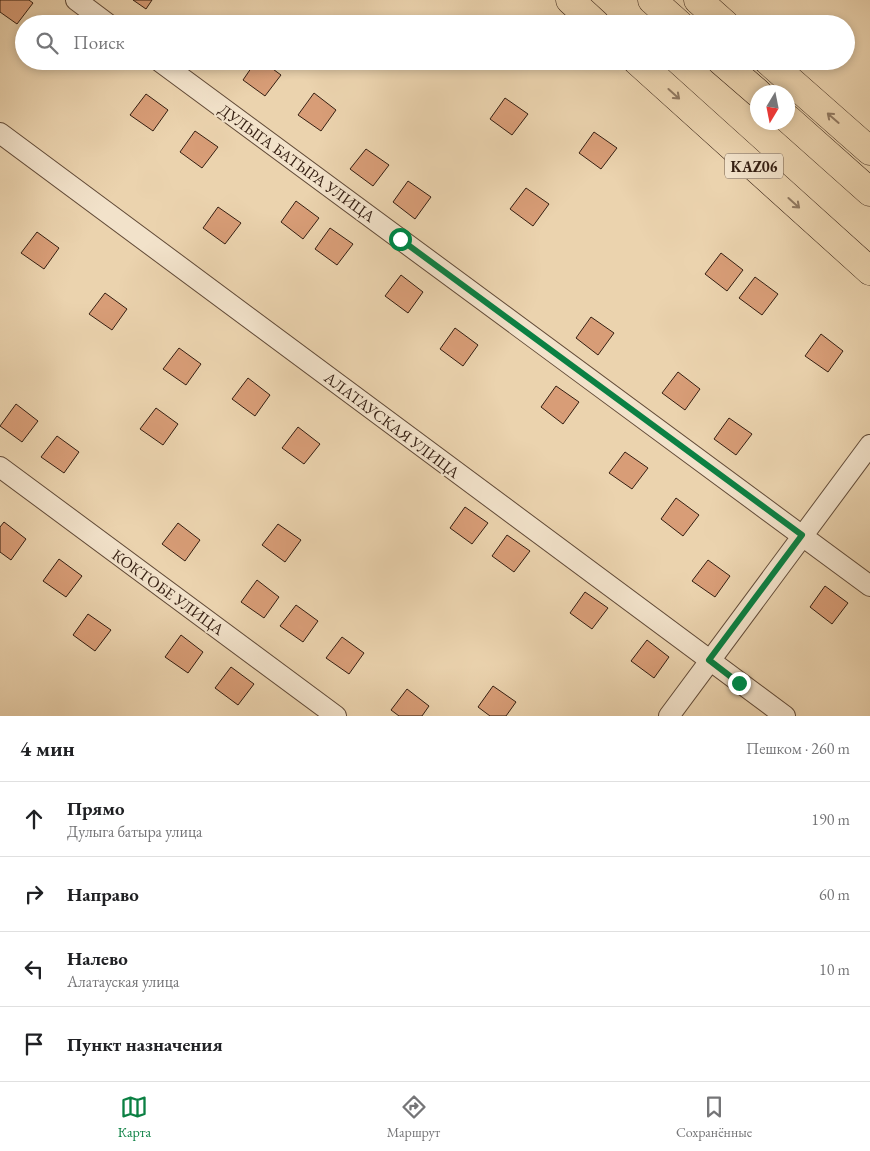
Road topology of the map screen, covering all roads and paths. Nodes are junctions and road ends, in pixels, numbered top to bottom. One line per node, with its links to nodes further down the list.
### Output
1 (76, 0): 5 (street)
2 (570, 0): 6 (highway)
3 (652, 0): 7 (highway)
4 (698, 0): 8 (highway)
5 (96, 15)
6 (586, 15)
7 (669, 15)
8 (715, 15)
9 (171, 70): 21 (street, ДУЛЫГА БАТЫРА УЛИЦА)
10 (647, 70): 18 (highway, KАZ06, one-way to 18)
11 (731, 70): 13 (highway)
12 (778, 70): 16 (highway, one-way to 12)
13 (750, 86)
14 (795, 125): 17 (highway)
15 (0, 133): 23 (street, АЛАТАУСКАЯ УЛИЦА)
16 (870, 150)
17 (870, 192)
18 (870, 272)
19 (870, 445): 21 (street)
20 (0, 467): 24 (street, КОКТОБЕ УЛИЦА)
21 (802, 535): 22 (street, ДУЛЫГА БАТЫРА УЛИЦА); 23 (street)
22 (870, 586)
23 (709, 660): 25 (street); 26 (street, АЛАТАУСКАЯ УЛИЦА)
24 (336, 716)
25 (668, 716)
26 (785, 716)

